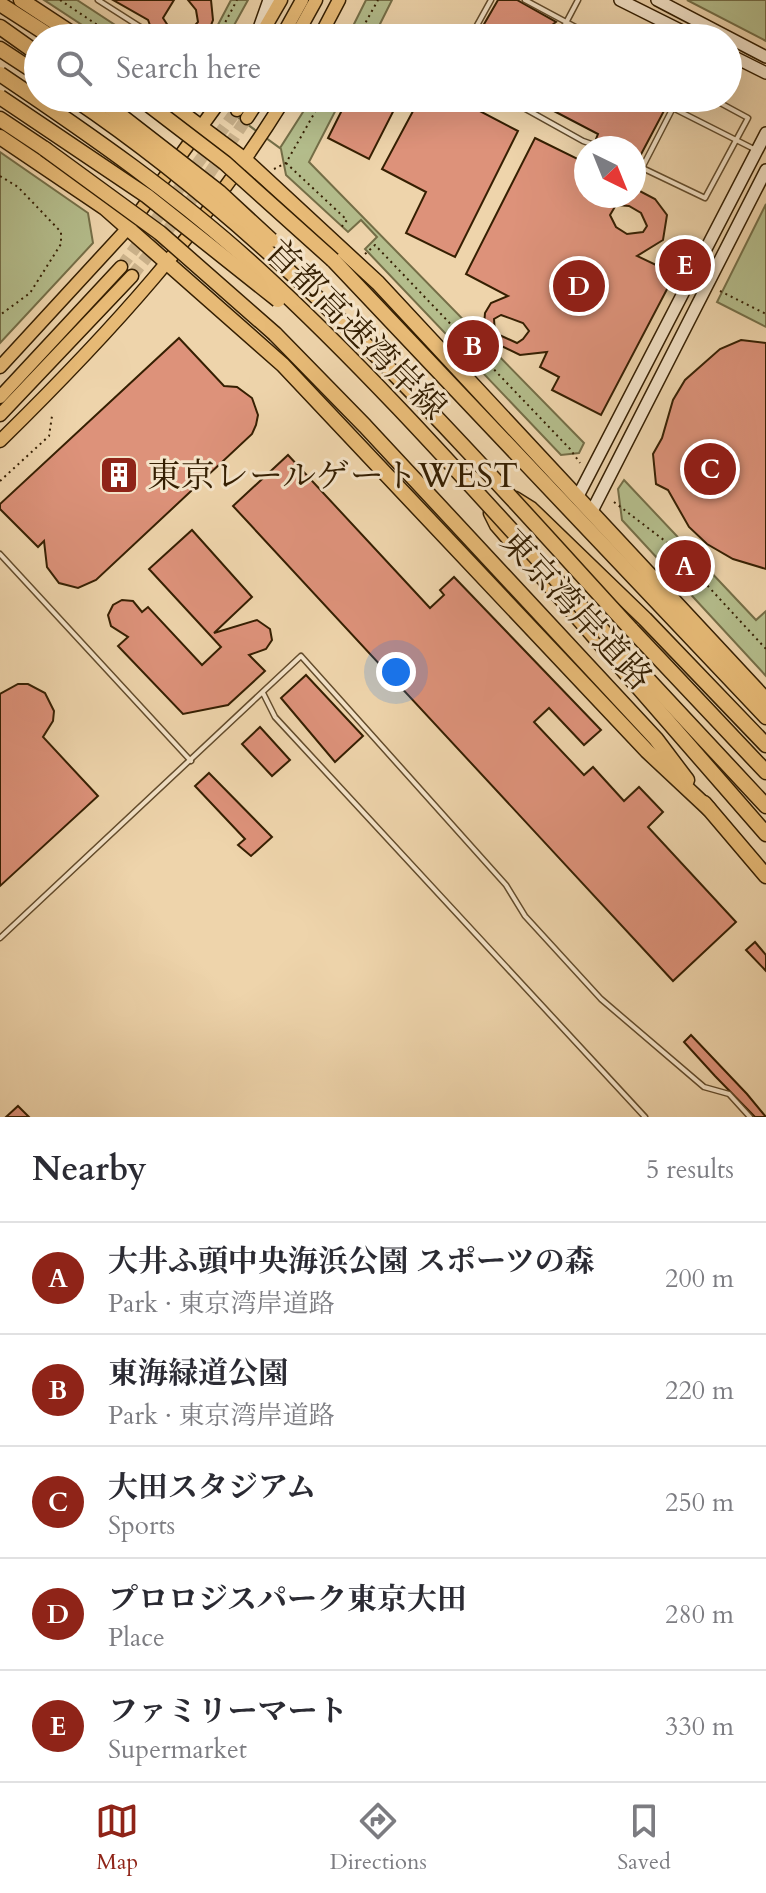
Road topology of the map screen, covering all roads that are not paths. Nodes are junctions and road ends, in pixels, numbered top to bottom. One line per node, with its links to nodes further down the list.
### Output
1 (21, 0): 17 (highway)
2 (98, 0): 18 (lane)
3 (269, 0): 19 (street)
4 (281, 0): 20 (main road)
5 (302, 0): 21 (main road)
6 (316, 0): 22 (main road)
7 (490, 0): 14 (lane); 24 (lane)
8 (525, 0): 15 (lane)
9 (578, 0): 15 (lane)
10 (620, 0): 26 (street)
11 (657, 0): 27 (street)
12 (339, 3): 23 (main road)
13 (0, 4): 16 (highway)
14 (496, 4)
15 (566, 22): 25 (lane)
16 (31, 24)
17 (58, 24)
18 (136, 24)
19 (261, 24)
20 (266, 24)
21 (289, 24)
22 (303, 24)
23 (327, 24)
24 (477, 24)
25 (569, 24)
26 (668, 24)
27 (703, 24)
28 (0, 27): 29 (highway)
29 (24, 44)
30 (742, 44): 32 (street)
31 (0, 49): 34 (highway)
32 (766, 57)
33 (742, 61): 35 (street)
34 (24, 65)
35 (766, 73)
36 (0, 74): 37 (highway, 首都高速湾岸線, bridge)
37 (24, 91)
38 (0, 97): 66 (highway, bridge)
39 (53, 112): 66 (highway, 首都高速湾岸線, bridge)
40 (91, 112): 65 (highway, 首都高速湾岸線, bridge)
41 (115, 112): 65 (highway, bridge)
42 (158, 112): 78 (highway, 東京湾岸道路, bridge)
43 (181, 112): 51 (highway)
44 (212, 112): 51 (main road)
45 (276, 112): 57 (main road)
46 (530, 112): 54 (lane)
47 (671, 112): 58 (lane)
48 (681, 112): 55 (lane)
49 (737, 112): 55 (lane)
50 (0, 119): 83 (highway, 東京湾岸道路, bridge)
51 (202, 127): 57 (highway); 61 (main road)
52 (766, 133): 56 (street)
53 (0, 137): 61 (highway)
54 (574, 137)
55 (736, 140): 56 (lane); 59 (lane)
56 (757, 150): 72 (street)
57 (245, 160): 62 (main road); 72 (highway)
58 (646, 160)
59 (646, 170)
60 (766, 170): 73 (street)
61 (128, 228): 62 (highway); 67 (main road)
62 (170, 263): 70 (main road); 83 (highway)
63 (121, 267): 68 (main road)
64 (132, 276): 69 (main road)
65 (354, 331): 71 (highway, 首都高速湾岸線, bridge)
66 (337, 347): 75 (highway, 首都高速湾岸線, bridge)
67 (0, 367)
68 (0, 397)
69 (0, 415)
70 (0, 441)
71 (508, 495): 79 (highway, bridge); 81 (highway, 首都高速湾岸線, bridge)
72 (578, 496): 73 (highway)
73 (592, 511): 77 (highway)
74 (0, 554): 80 (lane)
75 (611, 648): 82 (highway, 首都高速湾岸線); 84 (highway)
76 (263, 693): 80 (lane); 87 (lane); 88 (lane)
77 (766, 700)
78 (766, 717)
79 (766, 745)
80 (191, 761): 86 (lane)
81 (766, 772)
82 (766, 806)
83 (709, 809): 85 (highway, 東京湾岸道路)
84 (766, 834)
85 (766, 876)
86 (0, 938)
87 (645, 1117)
88 (750, 1117)

